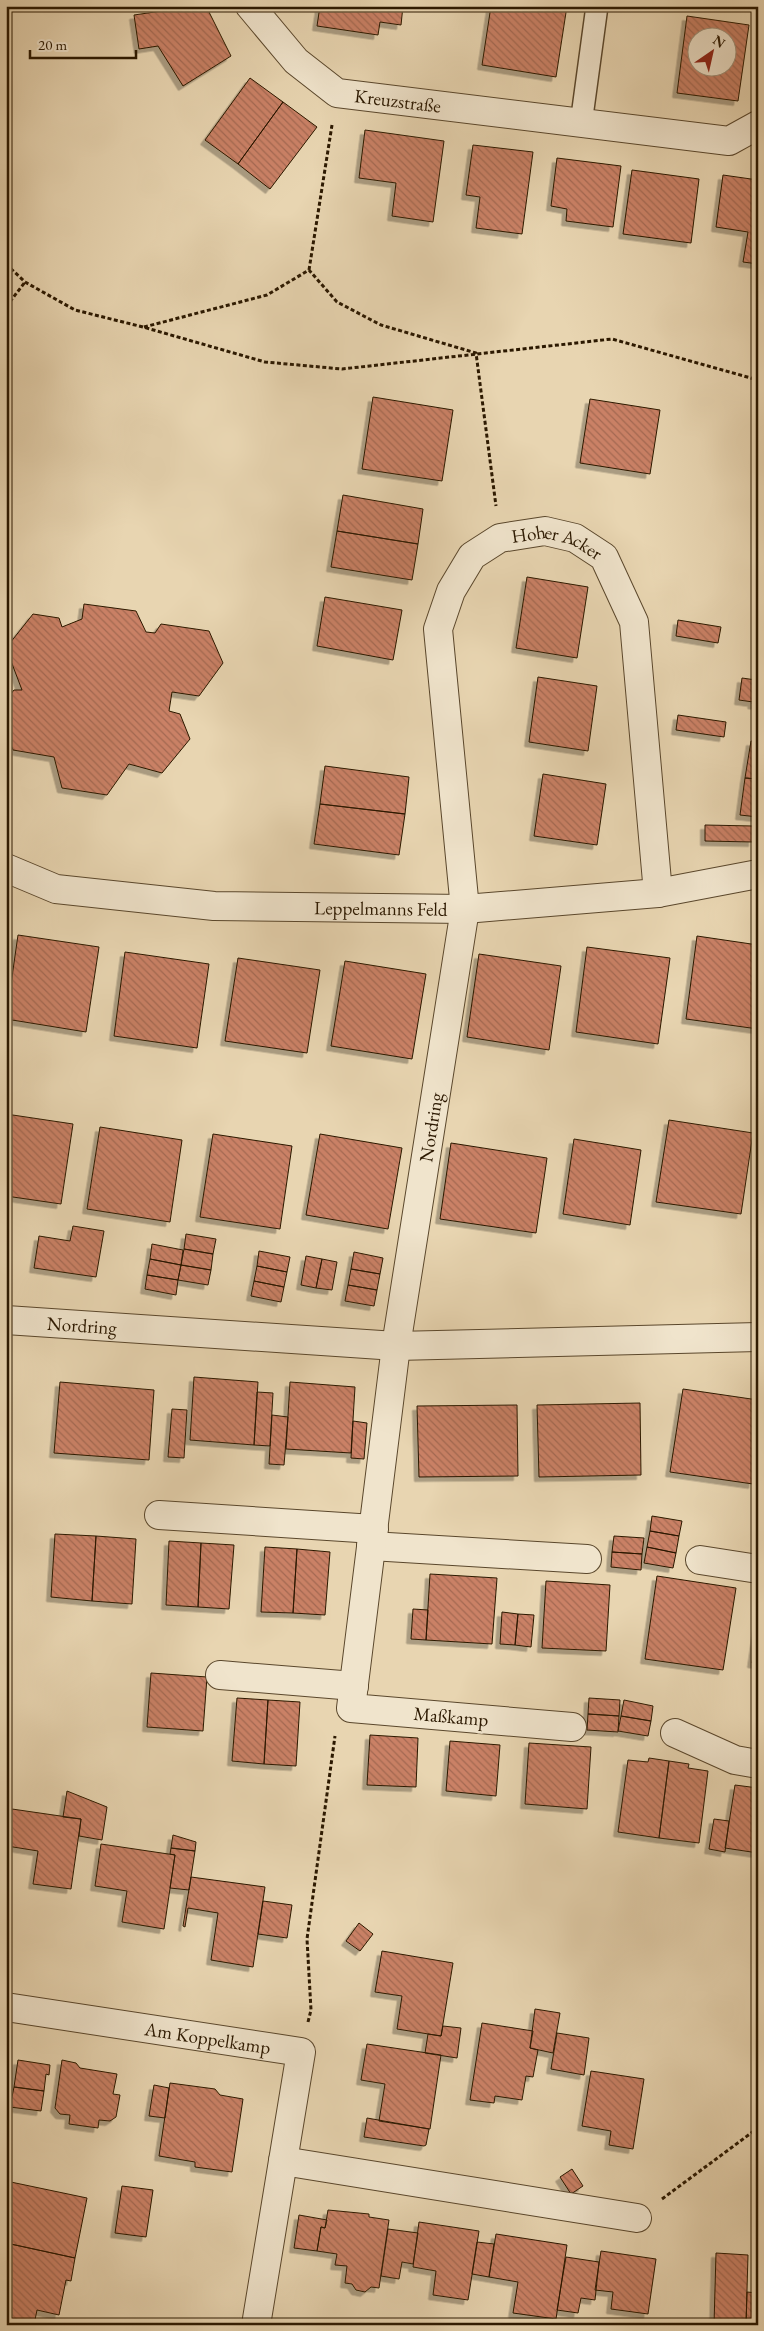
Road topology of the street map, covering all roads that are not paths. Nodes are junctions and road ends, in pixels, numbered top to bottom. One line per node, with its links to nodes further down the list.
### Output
1 (250, 6): 3 (street, Kreuzstraße)
2 (597, 6): 3 (lane)
3 (581, 124): 4 (street, Kreuzstraße)
4 (758, 125)
5 (6, 868): 8 (street, Leppelmanns Feld)
6 (758, 874): 7 (street, Leppelmanns Feld)
7 (658, 893): 8 (street, Leppelmanns Feld); 8 (street, Hoher Acker)
8 (465, 909): 11 (street, Nordring)
9 (6, 1320): 11 (street, Nordring)
10 (758, 1337): 11 (street, Nordring)
11 (396, 1346): 13 (street)
12 (159, 1515): 13 (street)
13 (372, 1538): 14 (street); 18 (street)
14 (587, 1559)
15 (700, 1560): 16 (street)
16 (758, 1569)
17 (220, 1675): 18 (street, Maßkamp)
18 (352, 1697): 19 (street, Maßkamp)
19 (572, 1727)
20 (675, 1733): 21 (street)
21 (758, 1764)
22 (6, 2007): 23 (street, Am Koppelkamp)
23 (283, 2161): 24 (street); 25 (street)
24 (637, 2218)
25 (256, 2325)

